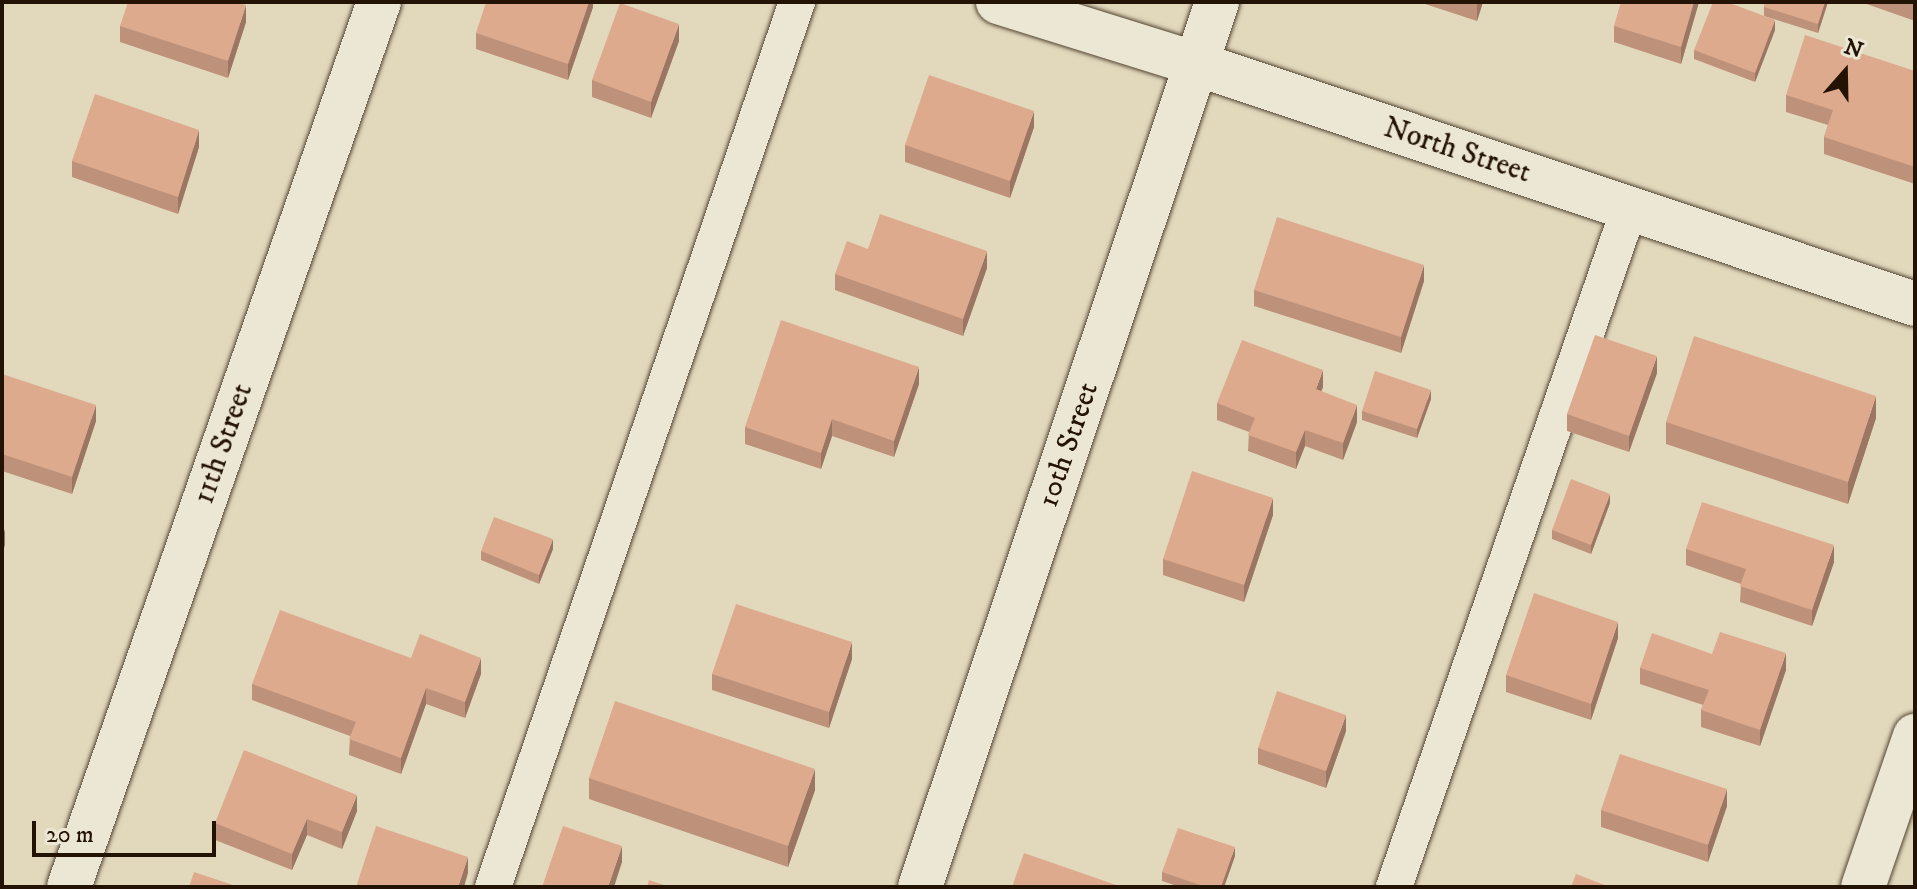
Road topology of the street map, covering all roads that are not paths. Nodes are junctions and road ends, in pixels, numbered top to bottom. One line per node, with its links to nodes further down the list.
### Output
1 (379, 2): 9 (street, 11th Street)
2 (797, 2): 10 (lane)
3 (998, 2): 5 (street, North Street)
4 (1217, 2): 5 (street, 10th Street)
5 (1197, 64): 6 (street, North Street); 11 (street, 10th Street)
6 (1629, 209): 7 (street, North Street); 12 (lane)
7 (1915, 304)
8 (1915, 736): 13 (street)
9 (69, 887)
10 (493, 887)
11 (920, 887)
12 (1394, 887)
13 (1863, 887)

